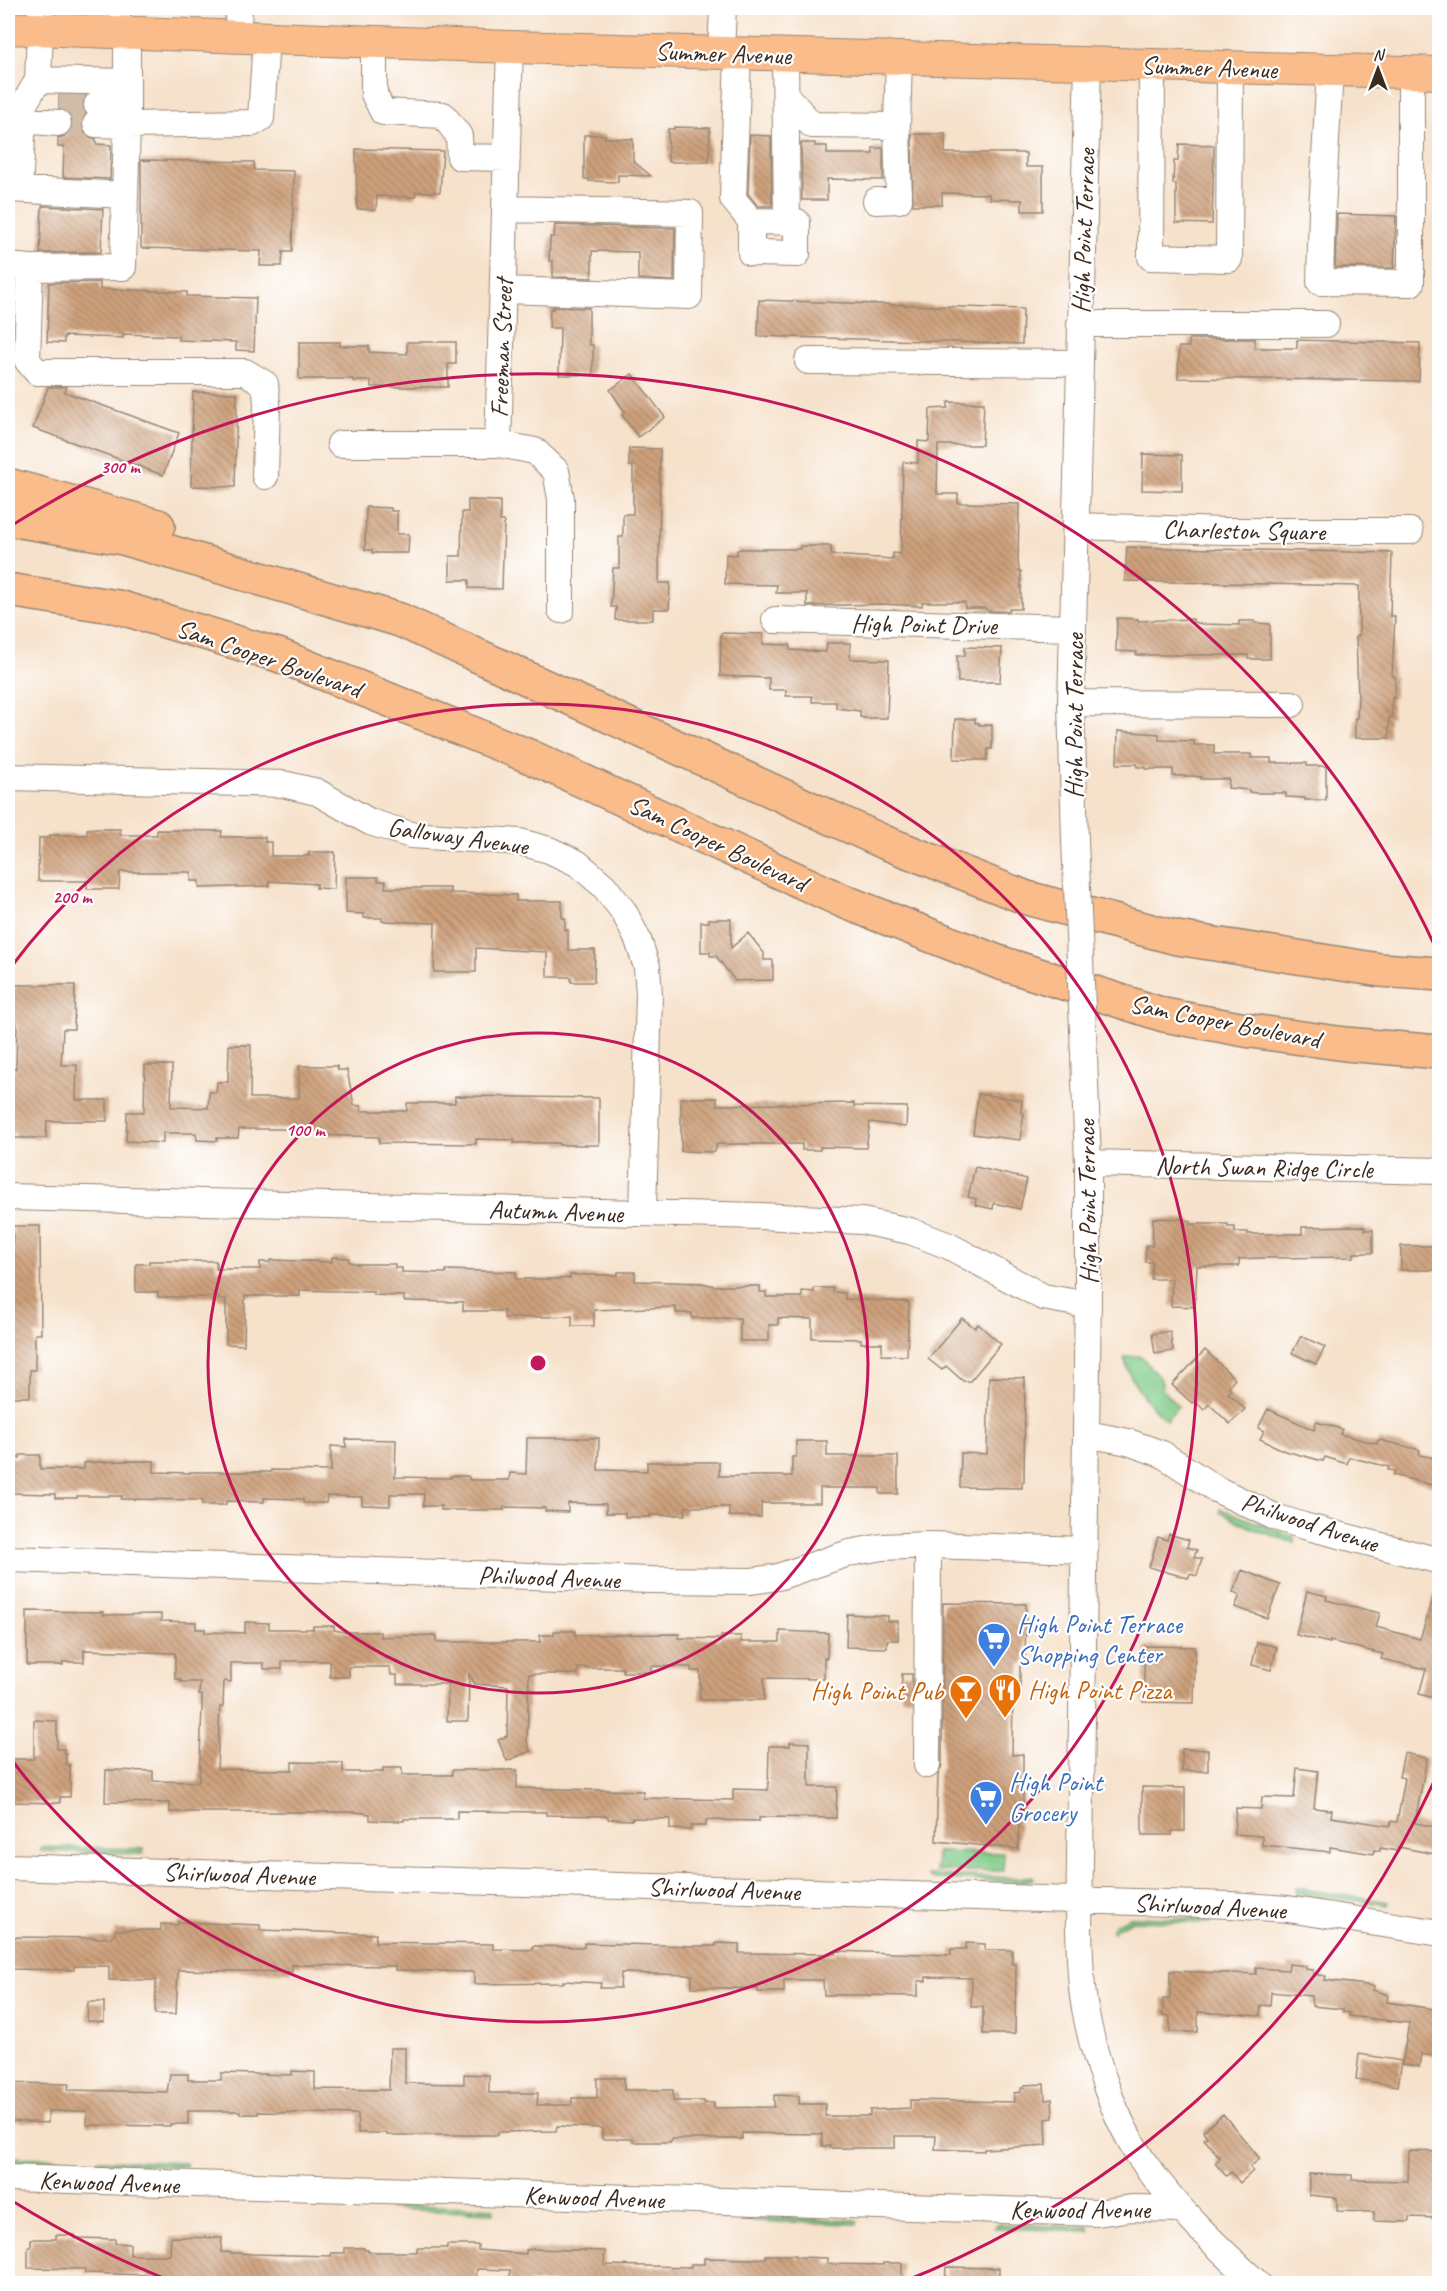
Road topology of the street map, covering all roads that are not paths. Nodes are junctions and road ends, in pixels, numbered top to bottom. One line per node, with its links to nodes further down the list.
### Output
1 (723, 8): 8 (street)
2 (40, 18): 3 (main road, Summer Avenue); 5 (main road, Summer Avenue); 16 (street)
3 (120, 24): 4 (main road, Summer Avenue); 18 (street)
4 (247, 27): 6 (main road, Summer Avenue); 18 (street)
5 (8, 28)
6 (374, 42): 7 (main road, Summer Avenue); 23 (street)
7 (510, 47): 8 (main road, Summer Avenue); 23 (street, Freeman Street)
8 (729, 54): 9 (main road, Summer Avenue); 17 (street)
9 (785, 55): 10 (main road, Summer Avenue); 17 (street)
10 (899, 58): 11 (main road, Summer Avenue); 22 (street)
11 (1088, 64): 12 (main road, Summer Avenue); 30 (street, High Point Terrace)
12 (1152, 65): 13 (main road, Summer Avenue); 13 (street)
13 (1230, 68): 14 (main road, Summer Avenue)
14 (1330, 70): 15 (main road, Summer Avenue); 15 (street)
15 (1425, 73)
16 (38, 80): 18 (street); 21 (street)
17 (786, 96): 22 (street)
18 (127, 104): 20 (street); 25 (street)
19 (59, 114): 21 (street)
20 (97, 114)
21 (18, 115): 24 (street)
22 (897, 126): 26 (street)
23 (507, 158): 27 (street, Freeman Street)
24 (13, 189): 25 (street)
25 (125, 195): 28 (street)
26 (876, 201)
27 (505, 209): 29 (street, Freeman Street); 29 (street)
28 (19, 267): 36 (street)
29 (503, 290): 35 (street, Freeman Street)
30 (1080, 324): 31 (street); 33 (street, High Point Terrace)
31 (1326, 324)
32 (808, 361): 33 (street)
33 (1080, 363): 39 (street, High Point Terrace)
34 (340, 444): 35 (street)
35 (498, 444): 42 (street, Freeman Street)
36 (265, 476)
37 (8, 485): 44 (highway)
38 (8, 519): 44 (highway)
39 (1077, 525): 40 (street, Charleston Square); 46 (street, High Point Terrace)
40 (1410, 531)
41 (8, 590): 47 (highway, Sam Cooper Boulevard)
42 (561, 610)
43 (8, 614): 47 (highway)
44 (400, 620): 51 (highway)
45 (775, 620): 46 (street, High Point Drive)
46 (1073, 628): 48 (street, High Point Terrace)
47 (278, 655): 52 (highway, Sam Cooper Boulevard)
48 (1071, 703): 49 (street); 53 (street, High Point Terrace, bridge)
49 (1292, 704)
50 (8, 777): 56 (street, Galloway Avenue)
51 (1440, 974)
52 (1440, 1052)
53 (1088, 1163): 54 (street, North Swan Ridge Circle); 57 (street, High Point Terrace)
54 (1440, 1171)
55 (8, 1197): 56 (street, Autumn Avenue)
56 (643, 1214): 57 (street, Autumn Avenue)
57 (1088, 1305): 58 (street, High Point Terrace)
58 (1087, 1434): 60 (street, High Point Terrace); 62 (street, Philwood Avenue)
59 (928, 1545): 60 (street, Philwood Avenue); 61 (street, Philwood Avenue); 63 (street)
60 (1085, 1550): 65 (street, High Point Terrace)
61 (8, 1559)
62 (1440, 1561)
63 (927, 1765)
64 (8, 1867): 65 (street, Shirlwood Avenue)
65 (1080, 1900): 66 (street, Shirlwood Avenue); 68 (street, High Point Terrace)
66 (1440, 1933)
67 (8, 2178): 68 (street, Kenwood Avenue)
68 (1181, 2209): 69 (street, High Point Terrace)
69 (1258, 2283)

